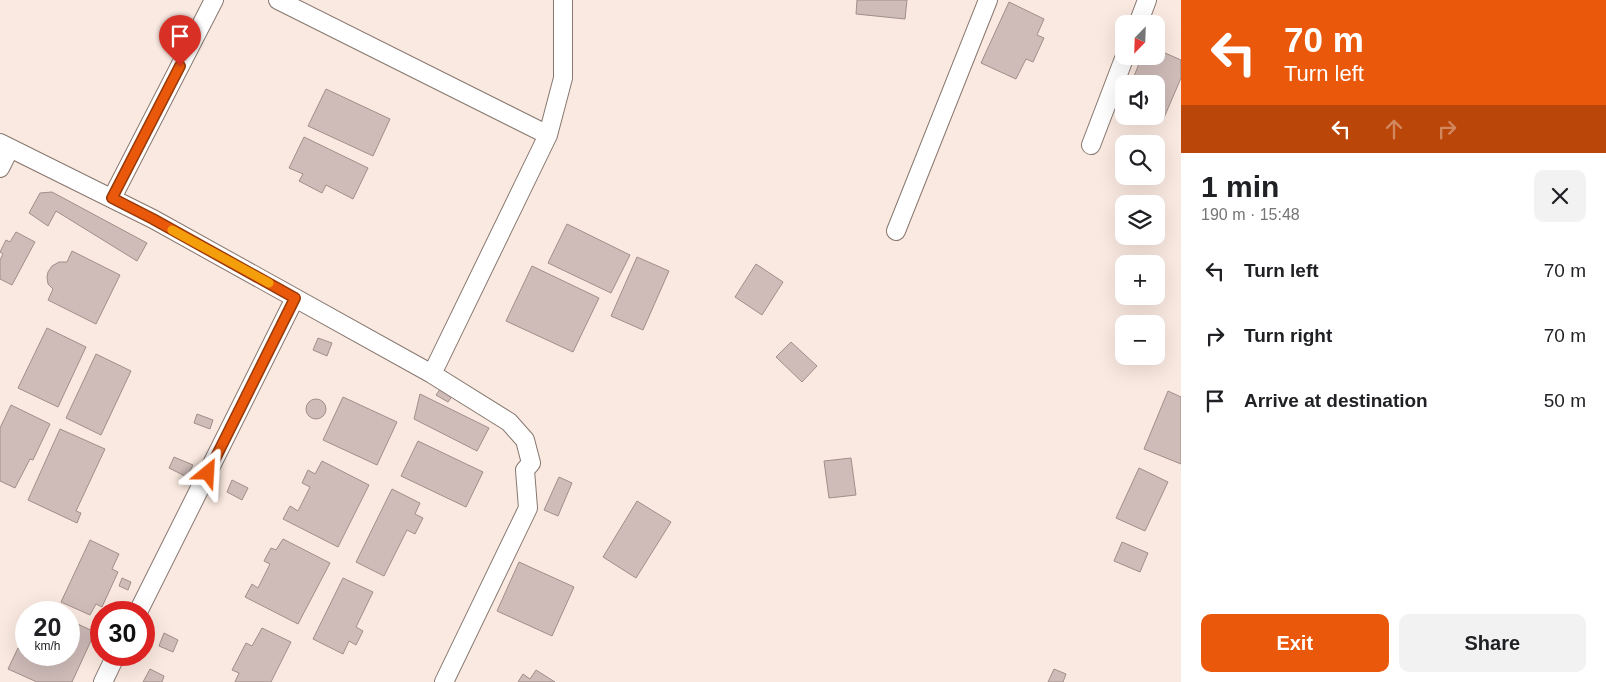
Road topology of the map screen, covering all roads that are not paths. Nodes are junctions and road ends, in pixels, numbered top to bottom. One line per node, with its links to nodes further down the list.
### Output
1 (214, 0): 12 (street)
2 (278, 0): 8 (street)
3 (563, 0): 8 (street)
4 (988, 0): 13 (street)
5 (1147, 0): 6 (street)
6 (1141, 15)
7 (1122, 65): 10 (street)
8 (548, 135): 15 (street)
9 (5, 145): 11 (street); 12 (street)
10 (1091, 145)
11 (0, 168)
12 (112, 198): 14 (street)
13 (896, 231)
14 (295, 298): 15 (street); 16 (street)
15 (432, 374): 19 (street)
16 (144, 601)
17 (111, 666): 18 (street)
18 (103, 682)
19 (444, 682)

